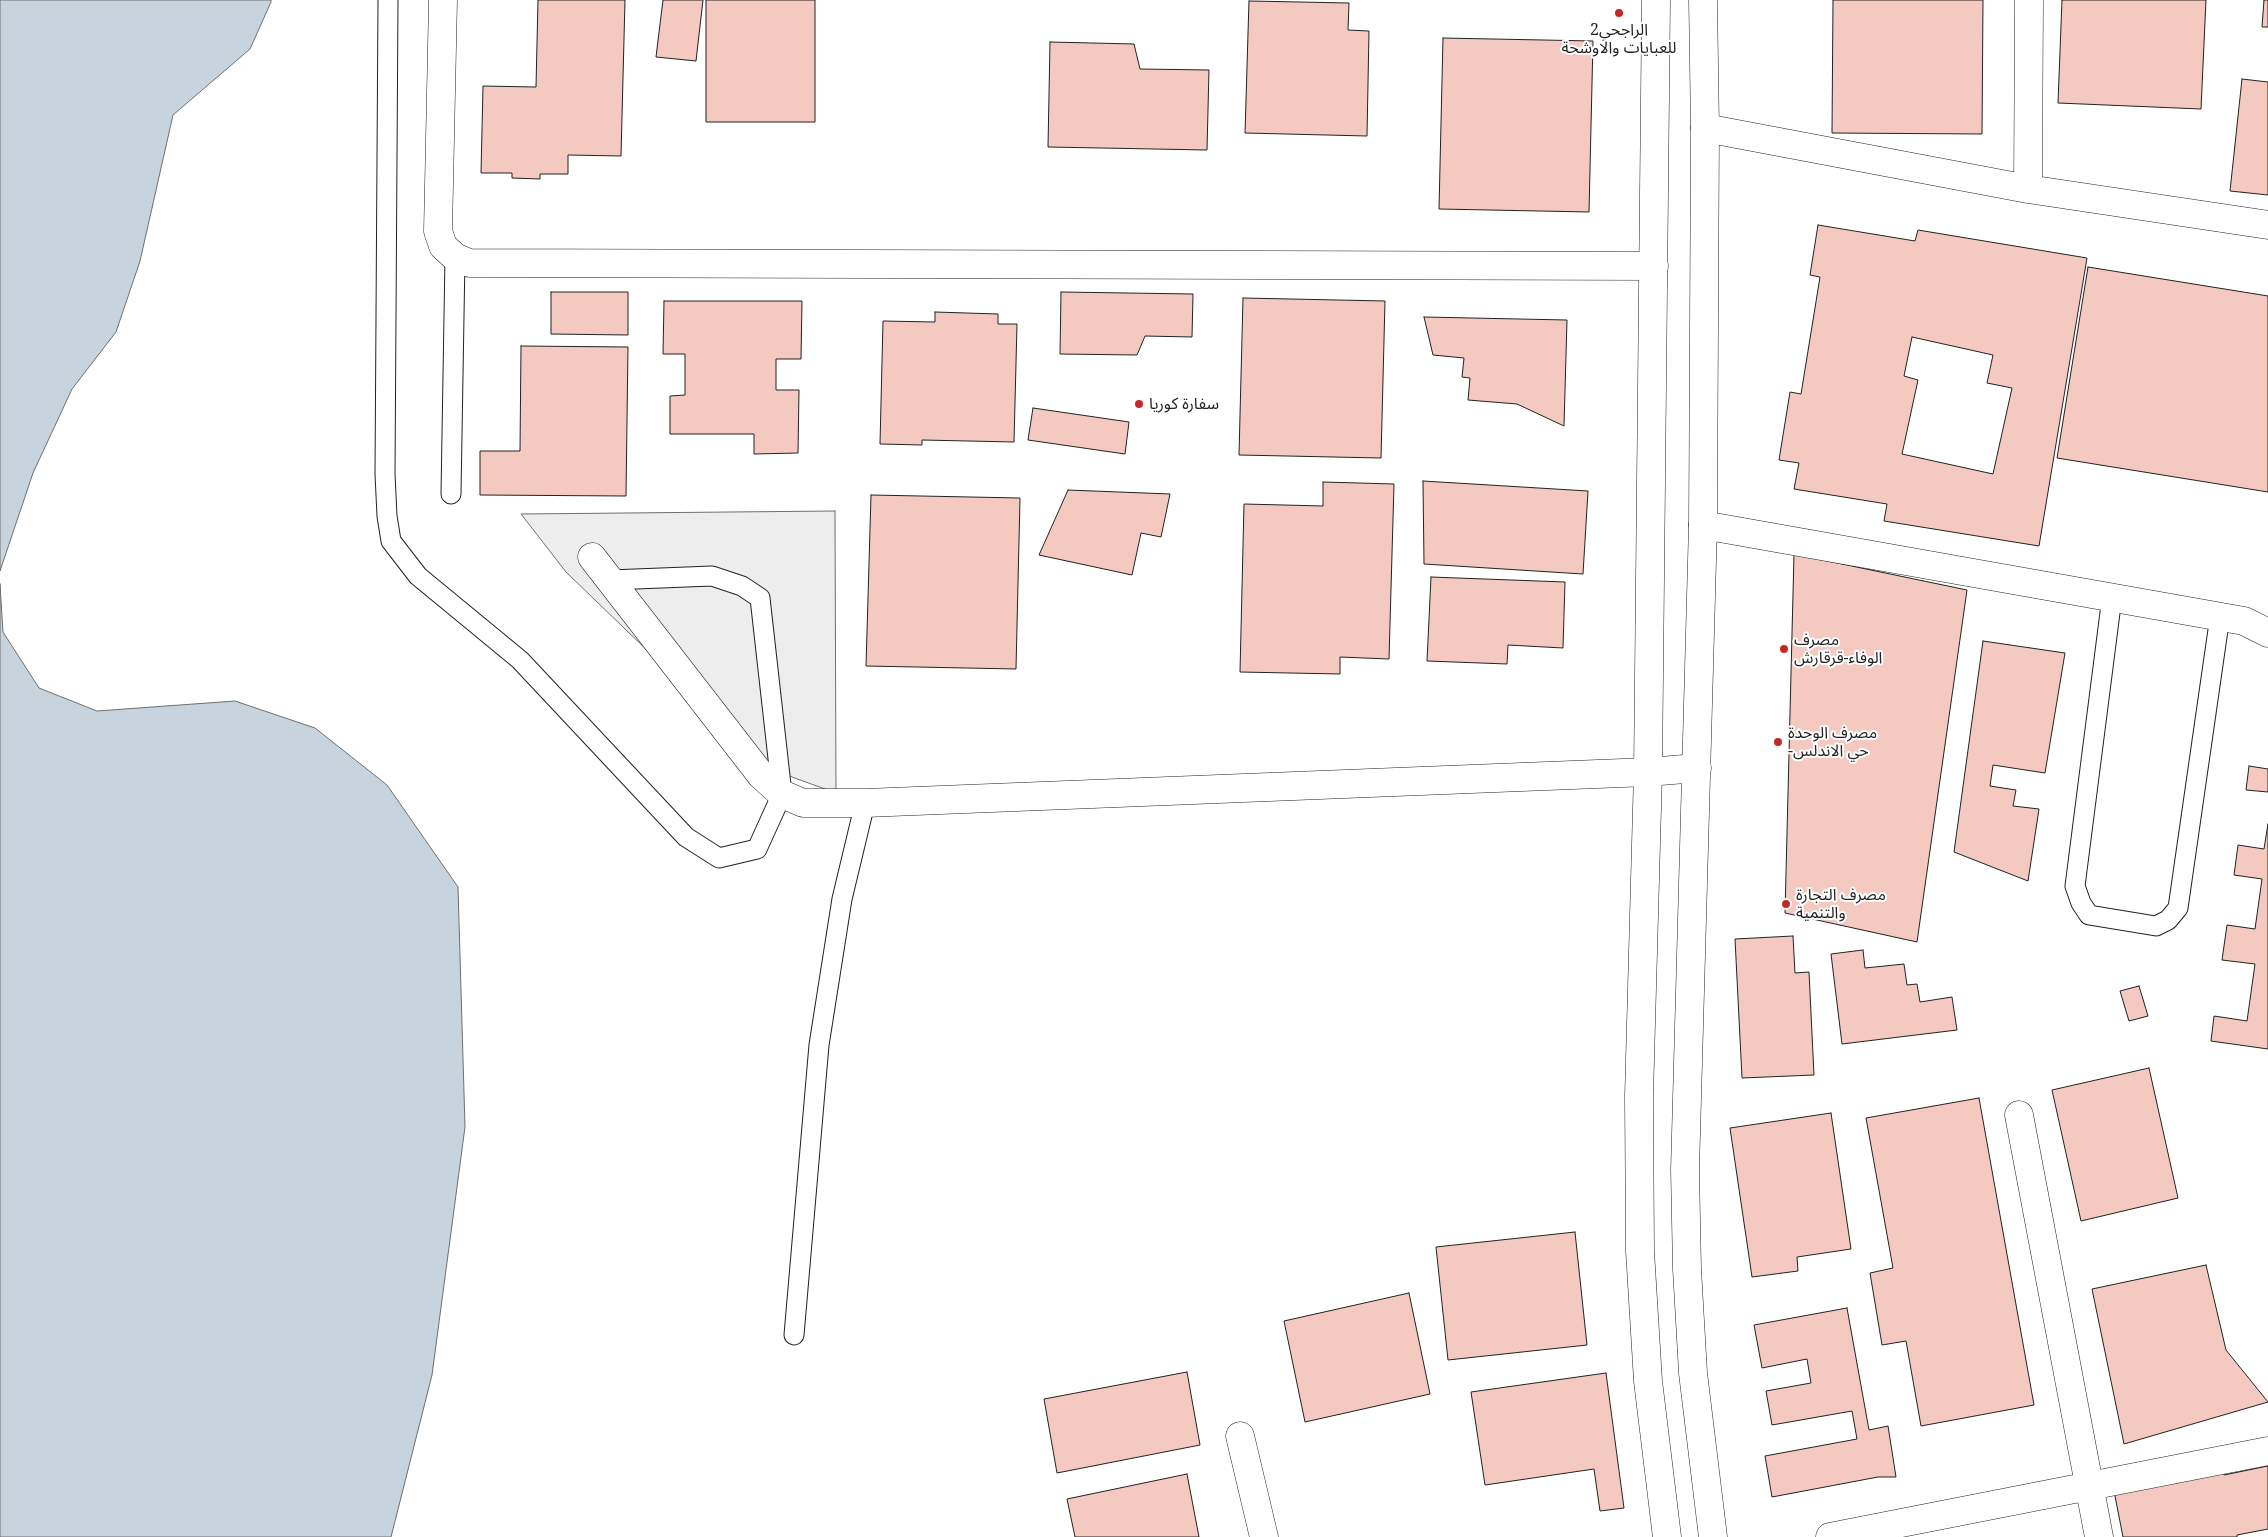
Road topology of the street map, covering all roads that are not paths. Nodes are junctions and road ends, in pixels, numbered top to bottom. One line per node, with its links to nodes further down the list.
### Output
1 (388, 0): 20 (lane)
2 (443, 0): 9 (street)
3 (1656, 0): 10 (street)
4 (1704, 0): 6 (street)
5 (2029, 0): 7 (street)
6 (1705, 128): 7 (street); 12 (street)
7 (2028, 189): 8 (street)
8 (2268, 225)
9 (455, 258): 10 (street); 11 (lane)
10 (1654, 266): 19 (street)
11 (451, 494)
12 (1703, 525): 15 (street); 18 (street)
13 (592, 557): 14 (street)
14 (610, 580): 20 (street); 20 (lane)
15 (2112, 597): 16 (street); 16 (lane)
16 (2220, 616): 17 (street)
17 (2268, 633)
18 (1697, 768): 19 (street); 29 (street)
19 (1648, 772): 21 (street); 28 (street)
20 (782, 794): 21 (street)
21 (865, 804): 23 (lane)
22 (2019, 1115): 26 (street)
23 (794, 1335)
24 (1240, 1436): 27 (street)
25 (2268, 1451): 26 (street)
26 (2091, 1485): 30 (street); 31 (street)
27 (1264, 1537)
28 (1667, 1537)
29 (1713, 1537)
30 (1830, 1537)
31 (2099, 1537)

